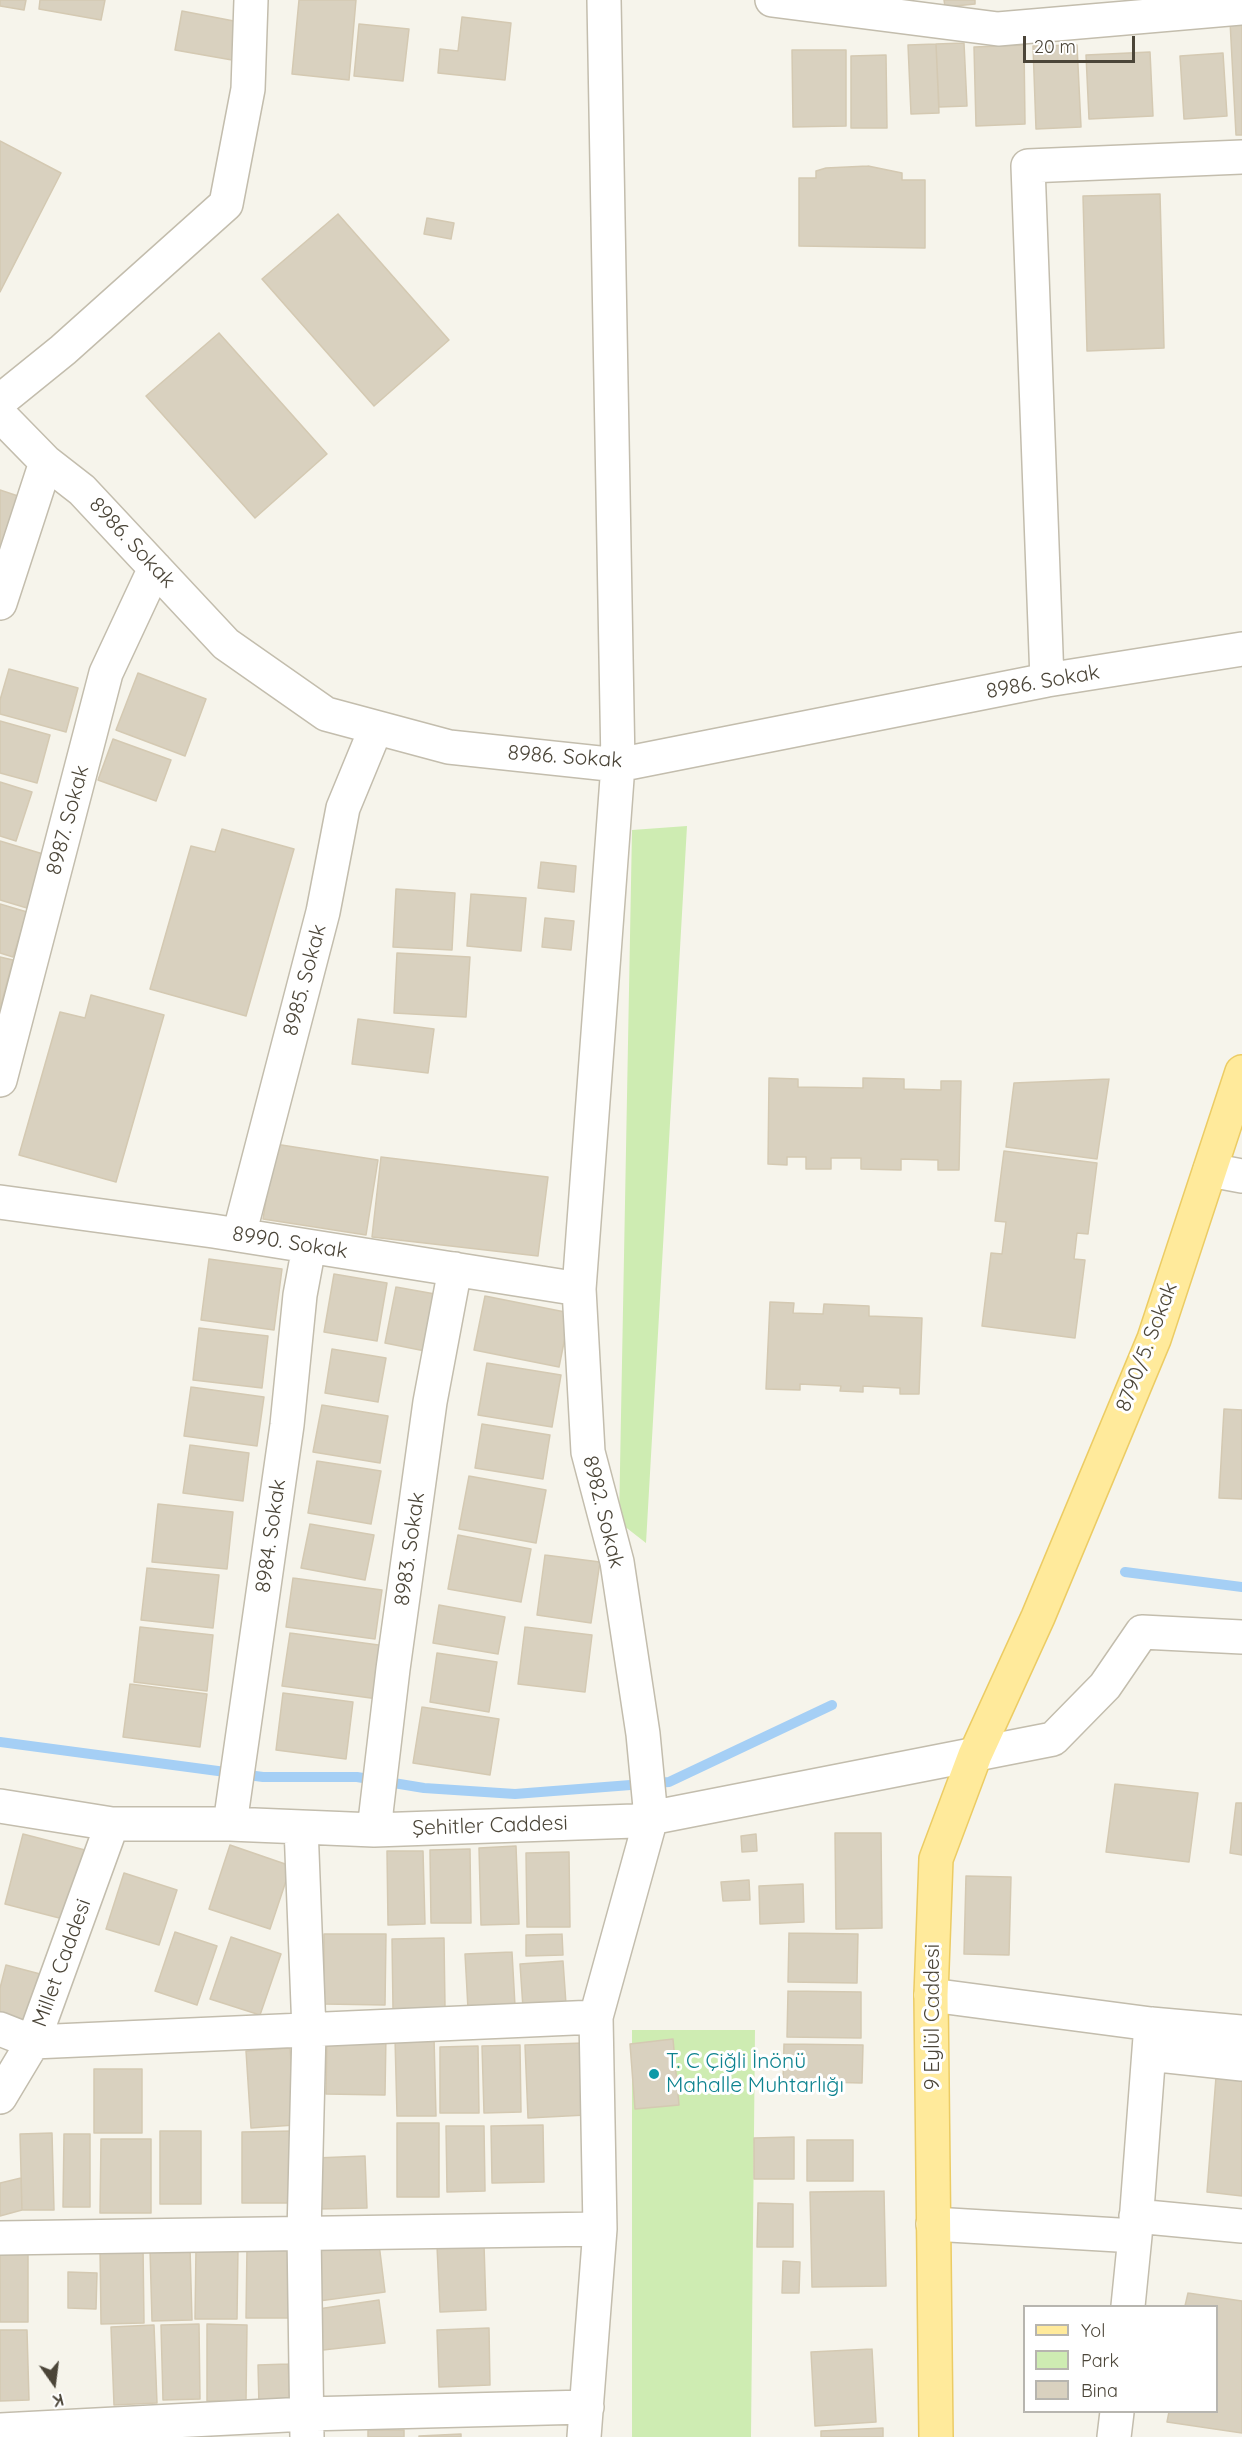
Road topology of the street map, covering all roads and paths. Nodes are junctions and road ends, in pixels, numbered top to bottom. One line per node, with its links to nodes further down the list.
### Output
1 (251, 0): 6 (street)
2 (603, 0): 14 (street, 8982. Sokak)
3 (772, 0): 4 (street)
4 (1242, 8)
5 (1242, 157): 12 (street)
6 (0, 401)
7 (0, 415): 8 (street, 8986. Sokak)
8 (46, 462): 9 (street, 8986. Sokak); 10 (street)
9 (155, 568): 13 (street, 8986. Sokak); 16 (street, 8987. Sokak)
10 (0, 603)
11 (1242, 649): 12 (street, 8986. Sokak)
12 (1047, 680): 14 (street, 8986. Sokak)
13 (376, 728): 14 (street, 8986. Sokak); 20 (street, 8985. Sokak)
14 (618, 765): 23 (street, 8982. Sokak)
15 (1242, 1072): 17 (main road, 8790/5. Sokak)
16 (0, 1080)
17 (1210, 1170): 18 (street); 24 (main road, 8790/5. Sokak)
18 (1242, 1176)
19 (0, 1202): 20 (street, 8990. Sokak)
20 (239, 1235): 21 (street, 8990. Sokak)
21 (309, 1246): 22 (street, 8990. Sokak); 28 (street, 8984. Sokak)
22 (455, 1269): 23 (street, 8990. Sokak); 29 (street, 8983. Sokak)
23 (579, 1289): 30 (street, 8982. Sokak)
24 (1038, 1617): 26 (main road, 9 Eylül Caddesi)
25 (1242, 1637): 26 (street, Şehitler Caddesi)
26 (975, 1755): 30 (street, Şehitler Caddesi); 33 (main road, 9 Eylül Caddesi)
27 (0, 1806): 31 (street, Şehitler Caddesi)
28 (232, 1811): 31 (street, Şehitler Caddesi); 32 (street, Şehitler Caddesi)
29 (376, 1818): 30 (street, Şehitler Caddesi); 32 (street, Şehitler Caddesi)
30 (651, 1818): 34 (street)
31 (112, 1824): 39 (street, Millet Caddesi)
32 (302, 1827): 36 (street)
33 (931, 1995): 38 (street); 42 (main road, 9 Eylül Caddesi)
34 (596, 2017): 36 (street); 45 (street)
35 (0, 2029): 39 (street)
36 (309, 2031): 39 (street); 46 (street)
37 (1242, 2032): 38 (street)
38 (1150, 2039): 40 (street); 43 (street)
39 (33, 2042): 41 (street, Millet Caddesi)
40 (1242, 2064)
41 (0, 2097)
42 (933, 2224): 43 (street); 53 (main road, 9 Eylül Caddesi)
43 (1135, 2226): 44 (street); 48 (street)
44 (1242, 2226)
45 (600, 2229): 46 (street); 50 (street)
46 (304, 2233): 47 (street); 51 (street)
47 (0, 2238)
48 (1128, 2305)
49 (1117, 2413): 54 (street)
50 (586, 2422): 51 (street)
51 (307, 2426): 52 (street)
52 (0, 2430)
53 (936, 2437)
54 (1114, 2437)

